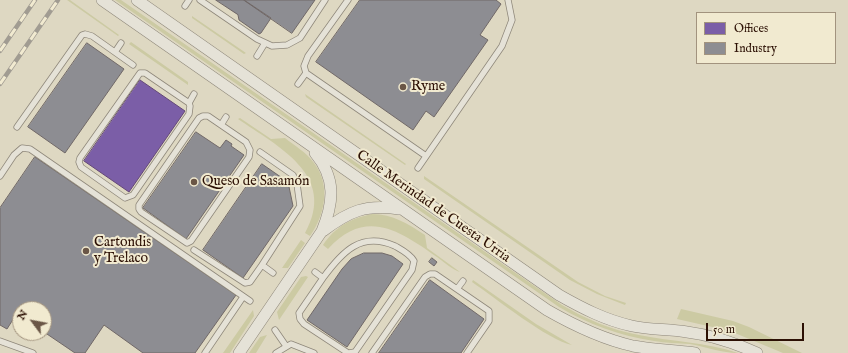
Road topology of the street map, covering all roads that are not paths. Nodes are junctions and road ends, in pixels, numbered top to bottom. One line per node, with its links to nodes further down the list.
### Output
1 (102, 0): 21 (street, Calle Merindad de Cuesta Urria)
2 (137, 0): 49 (street, Calle Merindad de Cuesta Urria)
3 (189, 0): 8 (lane)
4 (200, 0): 10 (lane)
5 (325, 0): 10 (lane)
6 (348, 0): 14 (lane)
7 (508, 0): 23 (lane)
8 (185, 6)
9 (121, 43): 11 (lane)
10 (265, 43): 12 (lane)
11 (115, 52): 13 (lane); 20 (lane)
12 (257, 56)
13 (133, 65)
14 (306, 73): 15 (lane); 23 (lane)
15 (298, 84)
16 (194, 94): 17 (lane)
17 (189, 103): 17 (lane)
18 (226, 117): 19 (lane)
19 (221, 125): 19 (lane)
20 (17, 127)
21 (307, 144): 26 (street, Calle Merindad de Cuesta Urria); 27 (street)
22 (260, 152): 29 (lane)
23 (426, 156): 24 (lane)
24 (418, 168)
25 (0, 176): 35 (lane)
26 (402, 210): 27 (street); 48 (street, Calle Merindad de Cuesta Urria)
27 (322, 231): 42 (street)
28 (194, 250): 29 (lane)
29 (262, 265): 31 (lane)
30 (315, 272): 32 (lane)
31 (274, 273)
32 (323, 278): 45 (lane); 45 (lane)
33 (463, 281): 34 (lane)
34 (457, 289): 46 (lane); 47 (lane)
35 (243, 296): 36 (lane); 41 (lane)
36 (250, 301)
37 (275, 330): 39 (lane)
38 (0, 341): 40 (lane)
39 (286, 346): 43 (lane); 44 (lane)
40 (33, 353)
41 (205, 353)
42 (239, 353)
43 (276, 353)
44 (314, 353)
45 (348, 353)
46 (372, 353)
47 (467, 353)
48 (695, 353)
49 (757, 353)

